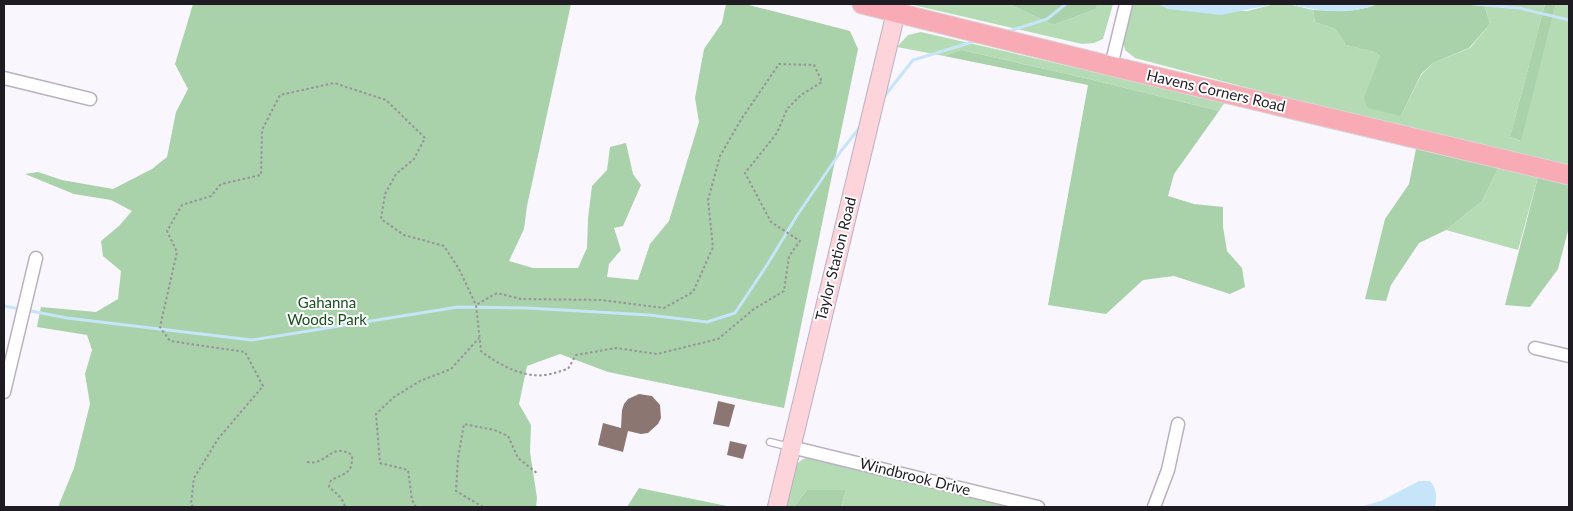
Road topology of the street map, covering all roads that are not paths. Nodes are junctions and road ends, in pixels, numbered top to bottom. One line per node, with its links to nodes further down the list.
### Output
1 (862, 4): 3 (main road, Havens Corners Road)
2 (1126, 4): 4 (street)
3 (896, 12): 4 (main road, Havens Corners Road); 14 (main road, Taylor Station Road)
4 (1111, 66): 7 (main road, Havens Corners Road)
5 (4, 78): 6 (street)
6 (90, 99)
7 (1569, 175)
8 (36, 258): 11 (street)
9 (1535, 348): 10 (street)
10 (1569, 356)
11 (4, 392)
12 (1178, 424): 17 (street)
13 (770, 442): 14 (lane)
14 (791, 447): 15 (main road, Taylor Station Road); 16 (street, Windbrook Drive)
15 (777, 507)
16 (1038, 507)
17 (1154, 507)

